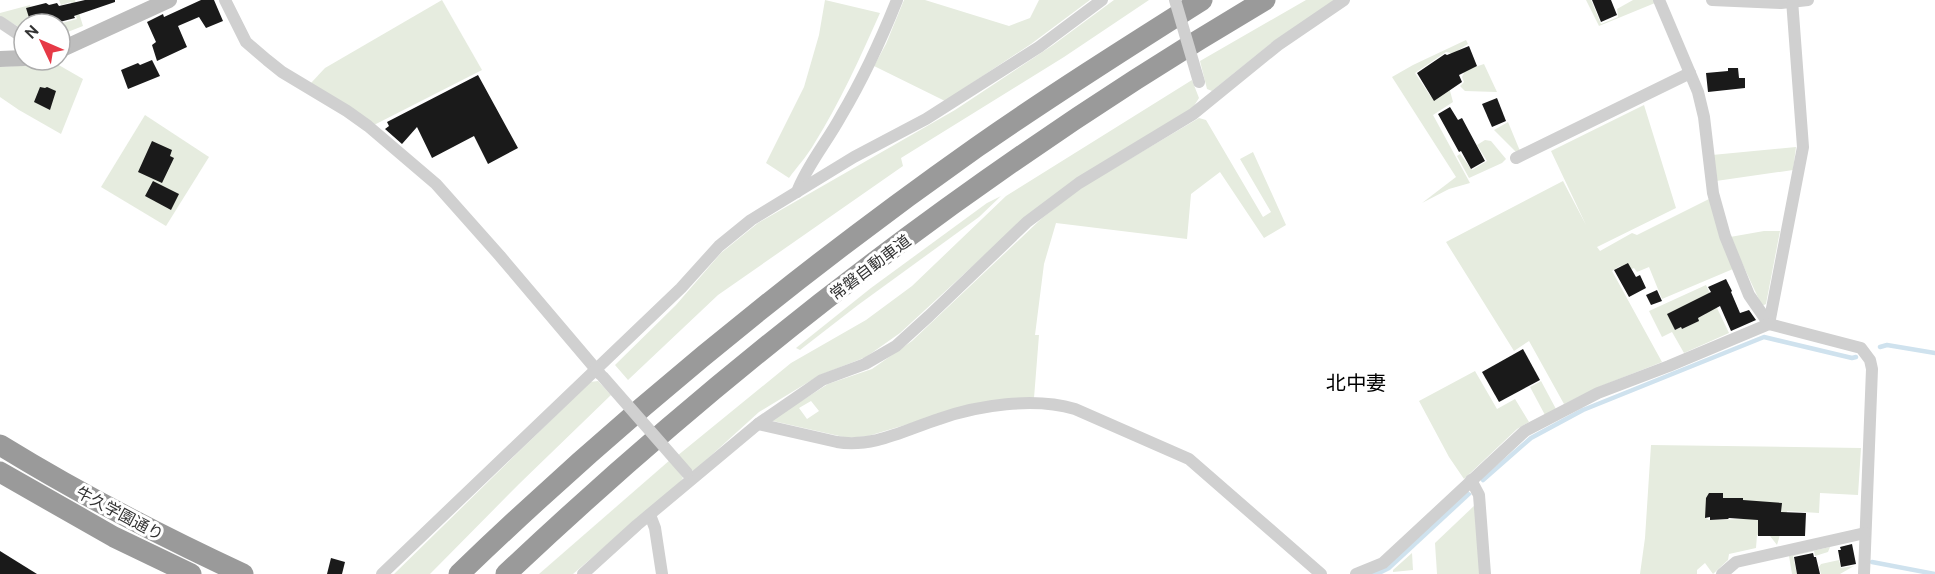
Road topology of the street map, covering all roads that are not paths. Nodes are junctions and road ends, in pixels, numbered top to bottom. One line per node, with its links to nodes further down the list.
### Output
1 (169, 0): 13 (street)
2 (225, 0): 19 (street)
3 (897, 0): 17 (street)
4 (1102, 0): 17 (street)
5 (1175, 0): 15 (street, bridge)
6 (1202, 0): 30 (highway, 常磐自動車道)
7 (1265, 0): 31 (highway, 常磐自動車道)
8 (1344, 0): 15 (street)
9 (1659, 0): 14 (street)
10 (1712, 0): 12 (street)
11 (1808, 0): 12 (street)
12 (1792, 1): 18 (street)
13 (72, 44)
14 (1690, 73): 16 (street); 18 (street)
15 (1206, 105): 20 (street)
16 (1516, 158)
17 (798, 192): 19 (street)
18 (1769, 324): 24 (street); 26 (street)
19 (599, 373): 23 (street, bridge); 29 (street)
20 (758, 424): 23 (street); 34 (street)
21 (0, 445): 28 (highway, 牛久学園通り)
22 (0, 472): 27 (highway, 牛久学園通り)
23 (690, 476): 25 (street)
24 (1471, 480): 35 (street); 36 (street)
25 (650, 515): 32 (street); 33 (street)
26 (1865, 533): 37 (street); 38 (street)
27 (192, 574)
28 (243, 574)
29 (382, 574)
30 (459, 574)
31 (506, 574)
32 (583, 574)
33 (662, 574)
34 (1321, 574)
35 (1356, 574)
36 (1485, 574)
37 (1722, 574)
38 (1864, 574)

